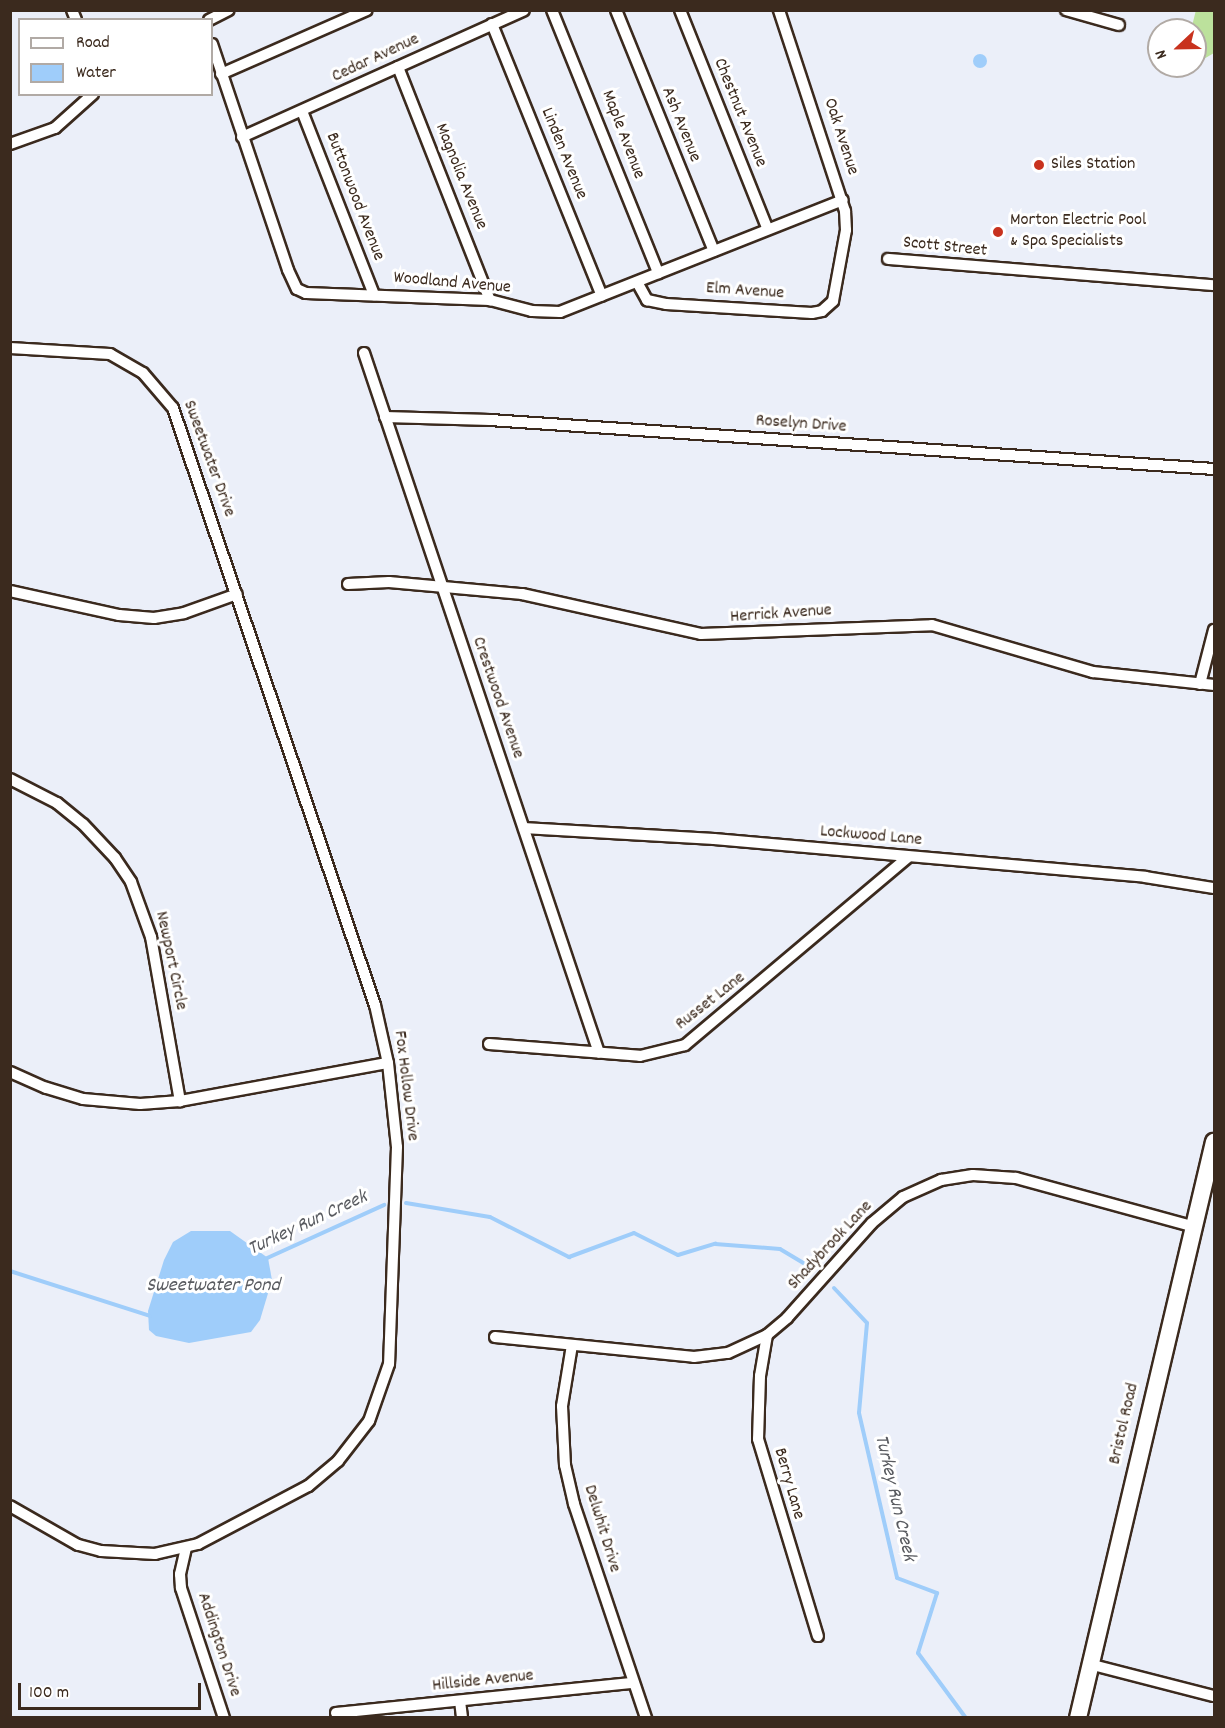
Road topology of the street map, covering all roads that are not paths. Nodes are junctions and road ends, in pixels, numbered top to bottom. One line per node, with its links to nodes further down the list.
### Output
1 (229, 10): 9 (street)
2 (367, 10): 14 (street)
3 (524, 10): 10 (street, Cedar Avenue)
4 (552, 10): 23 (street, Maple Avenue)
5 (616, 10): 21 (street, Ash Avenue)
6 (680, 10): 20 (street, Chestnut Avenue)
7 (779, 10): 19 (street, Oak Avenue)
8 (1066, 10): 11 (street)
9 (213, 18)
10 (492, 24): 13 (street, Cedar Avenue); 28 (street, Linden Avenue)
11 (1119, 26)
12 (213, 47): 14 (street, Woodland Avenue)
13 (398, 66): 16 (street, Cedar Avenue); 29 (street, Magnolia Avenue)
14 (221, 74): 17 (street, Woodland Avenue)
15 (91, 96): 18 (street)
16 (302, 111): 17 (street, Cedar Avenue); 27 (street, Buttonwood Avenue)
17 (242, 137): 27 (street, Woodland Avenue)
18 (10, 144)
19 (843, 200): 20 (street, Woodland Avenue); 24 (street, Oak Avenue)
20 (767, 227): 21 (street, Woodland Avenue)
21 (714, 251): 23 (street, Woodland Avenue)
22 (888, 259): 26 (street, Scott Street)
23 (658, 273): 25 (street, Woodland Avenue)
24 (838, 278): 25 (street, Elm Avenue)
25 (637, 282): 28 (street, Woodland Avenue)
26 (1215, 285)
27 (374, 295): 29 (street, Woodland Avenue)
28 (602, 296): 29 (street, Woodland Avenue)
29 (490, 300)
30 (10, 348): 37 (street, Sweetwater Drive)
31 (364, 353): 32 (street, Crestwood Avenue)
32 (385, 417): 33 (street, Roselyn Drive); 35 (street, Crestwood Avenue)
33 (1215, 469)
34 (348, 584): 35 (street, Herrick Avenue)
35 (442, 586): 39 (street, Herrick Avenue); 42 (street, Crestwood Avenue)
36 (10, 591): 37 (street)
37 (237, 594): 47 (street, Fox Hollow Drive)
38 (1215, 630): 39 (street)
39 (1200, 684): 40 (street, Herrick Avenue)
40 (1215, 685)
41 (10, 779): 49 (street, Newport Circle)
42 (524, 828): 43 (street, Lockwood Lane); 46 (street, Crestwood Avenue)
43 (908, 857): 44 (street, Lockwood Lane); 46 (street, Russet Lane)
44 (1215, 888)
45 (489, 1044): 46 (street, Russet Lane)
46 (599, 1053)
47 (388, 1063): 49 (street); 56 (street, Fox Hollow Drive)
48 (10, 1072): 49 (street)
49 (180, 1101)
50 (1215, 1142): 51 (main road, Bristol Road)
51 (1192, 1226): 52 (street, Shadybrook Lane); 58 (main road, Bristol Road)
52 (767, 1335): 54 (street, Shadybrook Lane); 57 (street, Berry Lane)
53 (495, 1337): 54 (street, Shadybrook Lane)
54 (572, 1345): 59 (street, Delwhit Drive)
55 (10, 1506): 56 (street, Fox Hollow Drive)
56 (186, 1548): 63 (street, Addington Drive)
57 (818, 1636)
58 (1089, 1664): 60 (street); 66 (main road, Bristol Road)
59 (633, 1683): 61 (street, Hillside Avenue); 65 (street, Delwhit Drive)
60 (1215, 1696)
61 (460, 1701): 62 (street, Hillside Avenue); 64 (street)
62 (336, 1713)
63 (224, 1718)
64 (462, 1718)
65 (646, 1718)
66 (1078, 1718)

